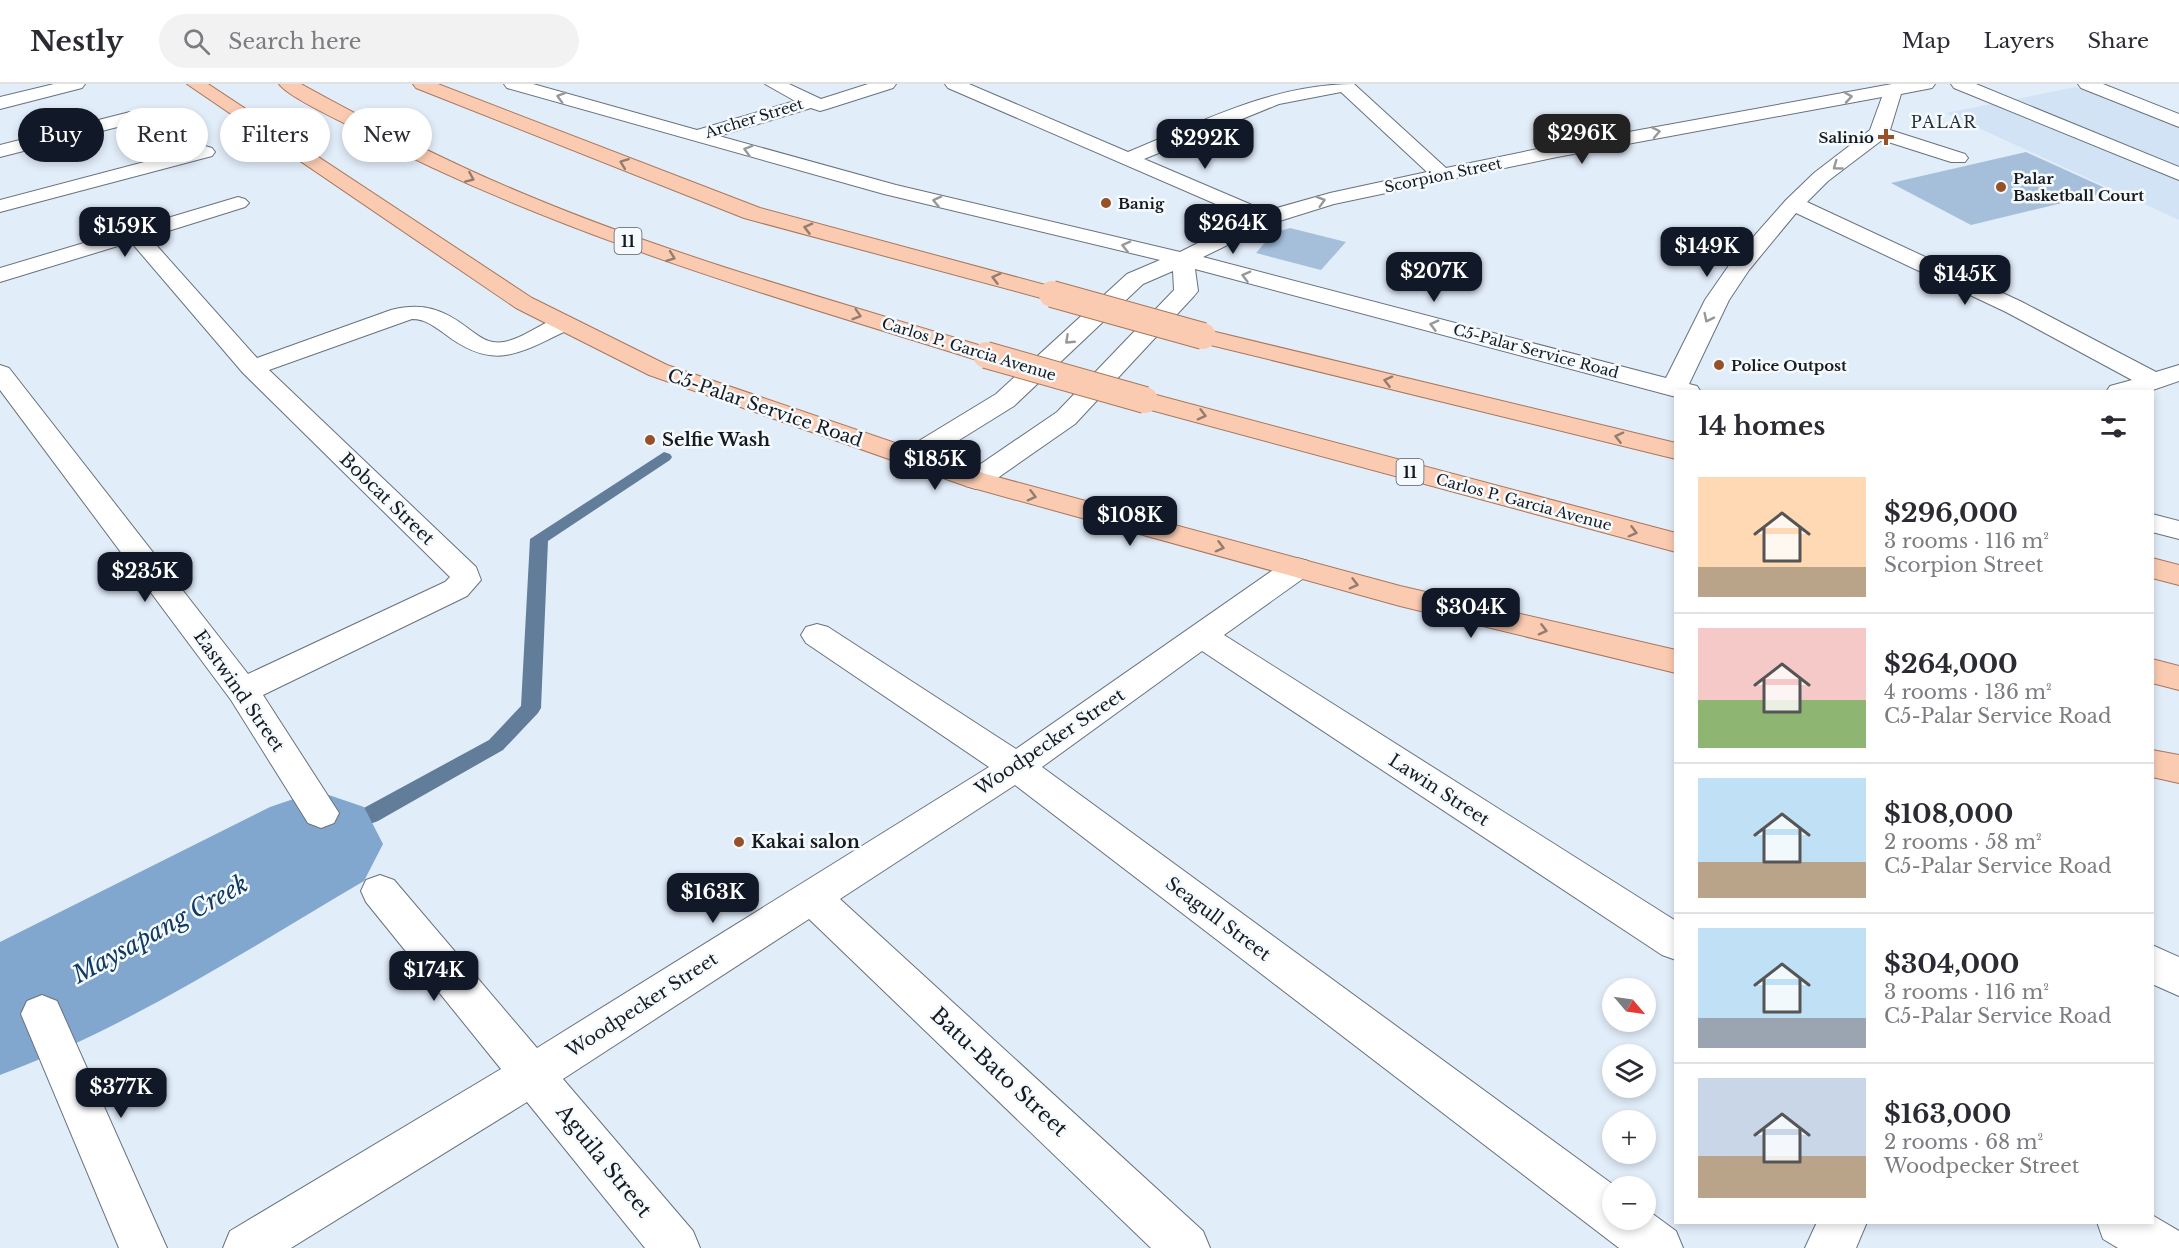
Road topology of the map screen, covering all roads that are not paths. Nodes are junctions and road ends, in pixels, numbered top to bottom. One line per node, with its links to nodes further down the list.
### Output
1 (76, 84): 15 (street)
2 (196, 84): 33 (main road, C5-Palar Service Road)
3 (288, 84): 45 (main road, Carlos P. Garcia Avenue / 11, one-way to 45, bridge)
4 (422, 84): 40 (main road, one-way to 4, bridge)
5 (513, 84): 19 (street, C5-Palar Service Road, one-way to 5)
6 (774, 84): 14 (street, Archer Street)
7 (887, 84): 14 (street)
8 (954, 84): 21 (street)
9 (1926, 84): 13 (street, Scorpion Street)
10 (1960, 84): 24 (street)
11 (2087, 84): 16 (street)
12 (1344, 85): 21 (street); 25 (street)
13 (1894, 89): 18 (street); 25 (street, Scorpion Street, one-way to 13)
14 (810, 102): 19 (street, Archer Street)
15 (0, 103)
16 (2179, 121)
17 (116, 122): 20 (street)
18 (1879, 134): 22 (street); 27 (street, one-way to 27)
19 (697, 136): 31 (street, C5-Palar Service Road, one-way to 19)
20 (0, 151)
21 (1129, 158): 29 (street)
22 (1958, 158)
23 (167, 162): 28 (street)
24 (2179, 174)
25 (1441, 176): 29 (street, Scorpion Street, one-way to 25)
26 (238, 203): 30 (street)
27 (1793, 204): 37 (street); 38 (street, one-way to 38)
28 (0, 206)
29 (1265, 218): 31 (street, Scorpion Street)
30 (135, 234): 32 (street); 34 (street, Bobcat Street)
31 (1183, 259): 38 (street, C5-Palar Service Road, one-way to 31); 41 (street, Scorpion Street, one-way to 41); 42 (street)
32 (0, 274)
33 (563, 323): 34 (street); 41 (main road, C5-Palar Service Road)
34 (252, 368): 54 (street, Bobcat Street)
35 (0, 373): 54 (street, Eastwind Street)
36 (2179, 373): 37 (street)
37 (2152, 380): 39 (street)
38 (1681, 390)
39 (2124, 390)
40 (1674, 451)
41 (909, 459): 42 (main road, C5-Palar Service Road)
42 (976, 480): 46 (main road, C5-Palar Service Road, one-way to 46)
43 (2154, 524): 44 (street)
44 (2179, 530)
45 (1674, 542)
46 (1297, 568): 50 (street, Woodpecker Street); 51 (main road, C5-Palar Service Road, one-way to 51)
47 (2154, 569): 48 (main road)
48 (2179, 575)
49 (817, 635): 56 (street, Seagull Street)
50 (1203, 636): 56 (street, Woodpecker Street); 61 (street, Lawin Street)
51 (1674, 662)
52 (2154, 672): 53 (main road)
53 (2179, 678)
54 (243, 691): 58 (street, Eastwind Street)
55 (2154, 763): 57 (main road)
56 (1016, 767): 60 (street, Woodpecker Street); 66 (street, Seagull Street)
57 (2179, 769)
58 (321, 813)
59 (380, 891): 65 (street)
60 (811, 896): 65 (street, Woodpecker Street); 73 (street, Batu-Bato Street)
61 (1674, 943)
62 (2154, 964): 63 (street)
63 (2179, 978)
64 (42, 1014): 70 (street)
65 (533, 1074): 71 (street, Woodpecker Street); 72 (street, Aguila Street)
66 (1602, 1206)
67 (1843, 1224): 75 (street)
68 (2123, 1224): 76 (street)
69 (1635, 1230): 74 (street)
70 (142, 1248)
71 (247, 1248)
72 (676, 1248)
73 (1186, 1248)
74 (1659, 1248)
75 (1829, 1248)
76 (2162, 1248)

